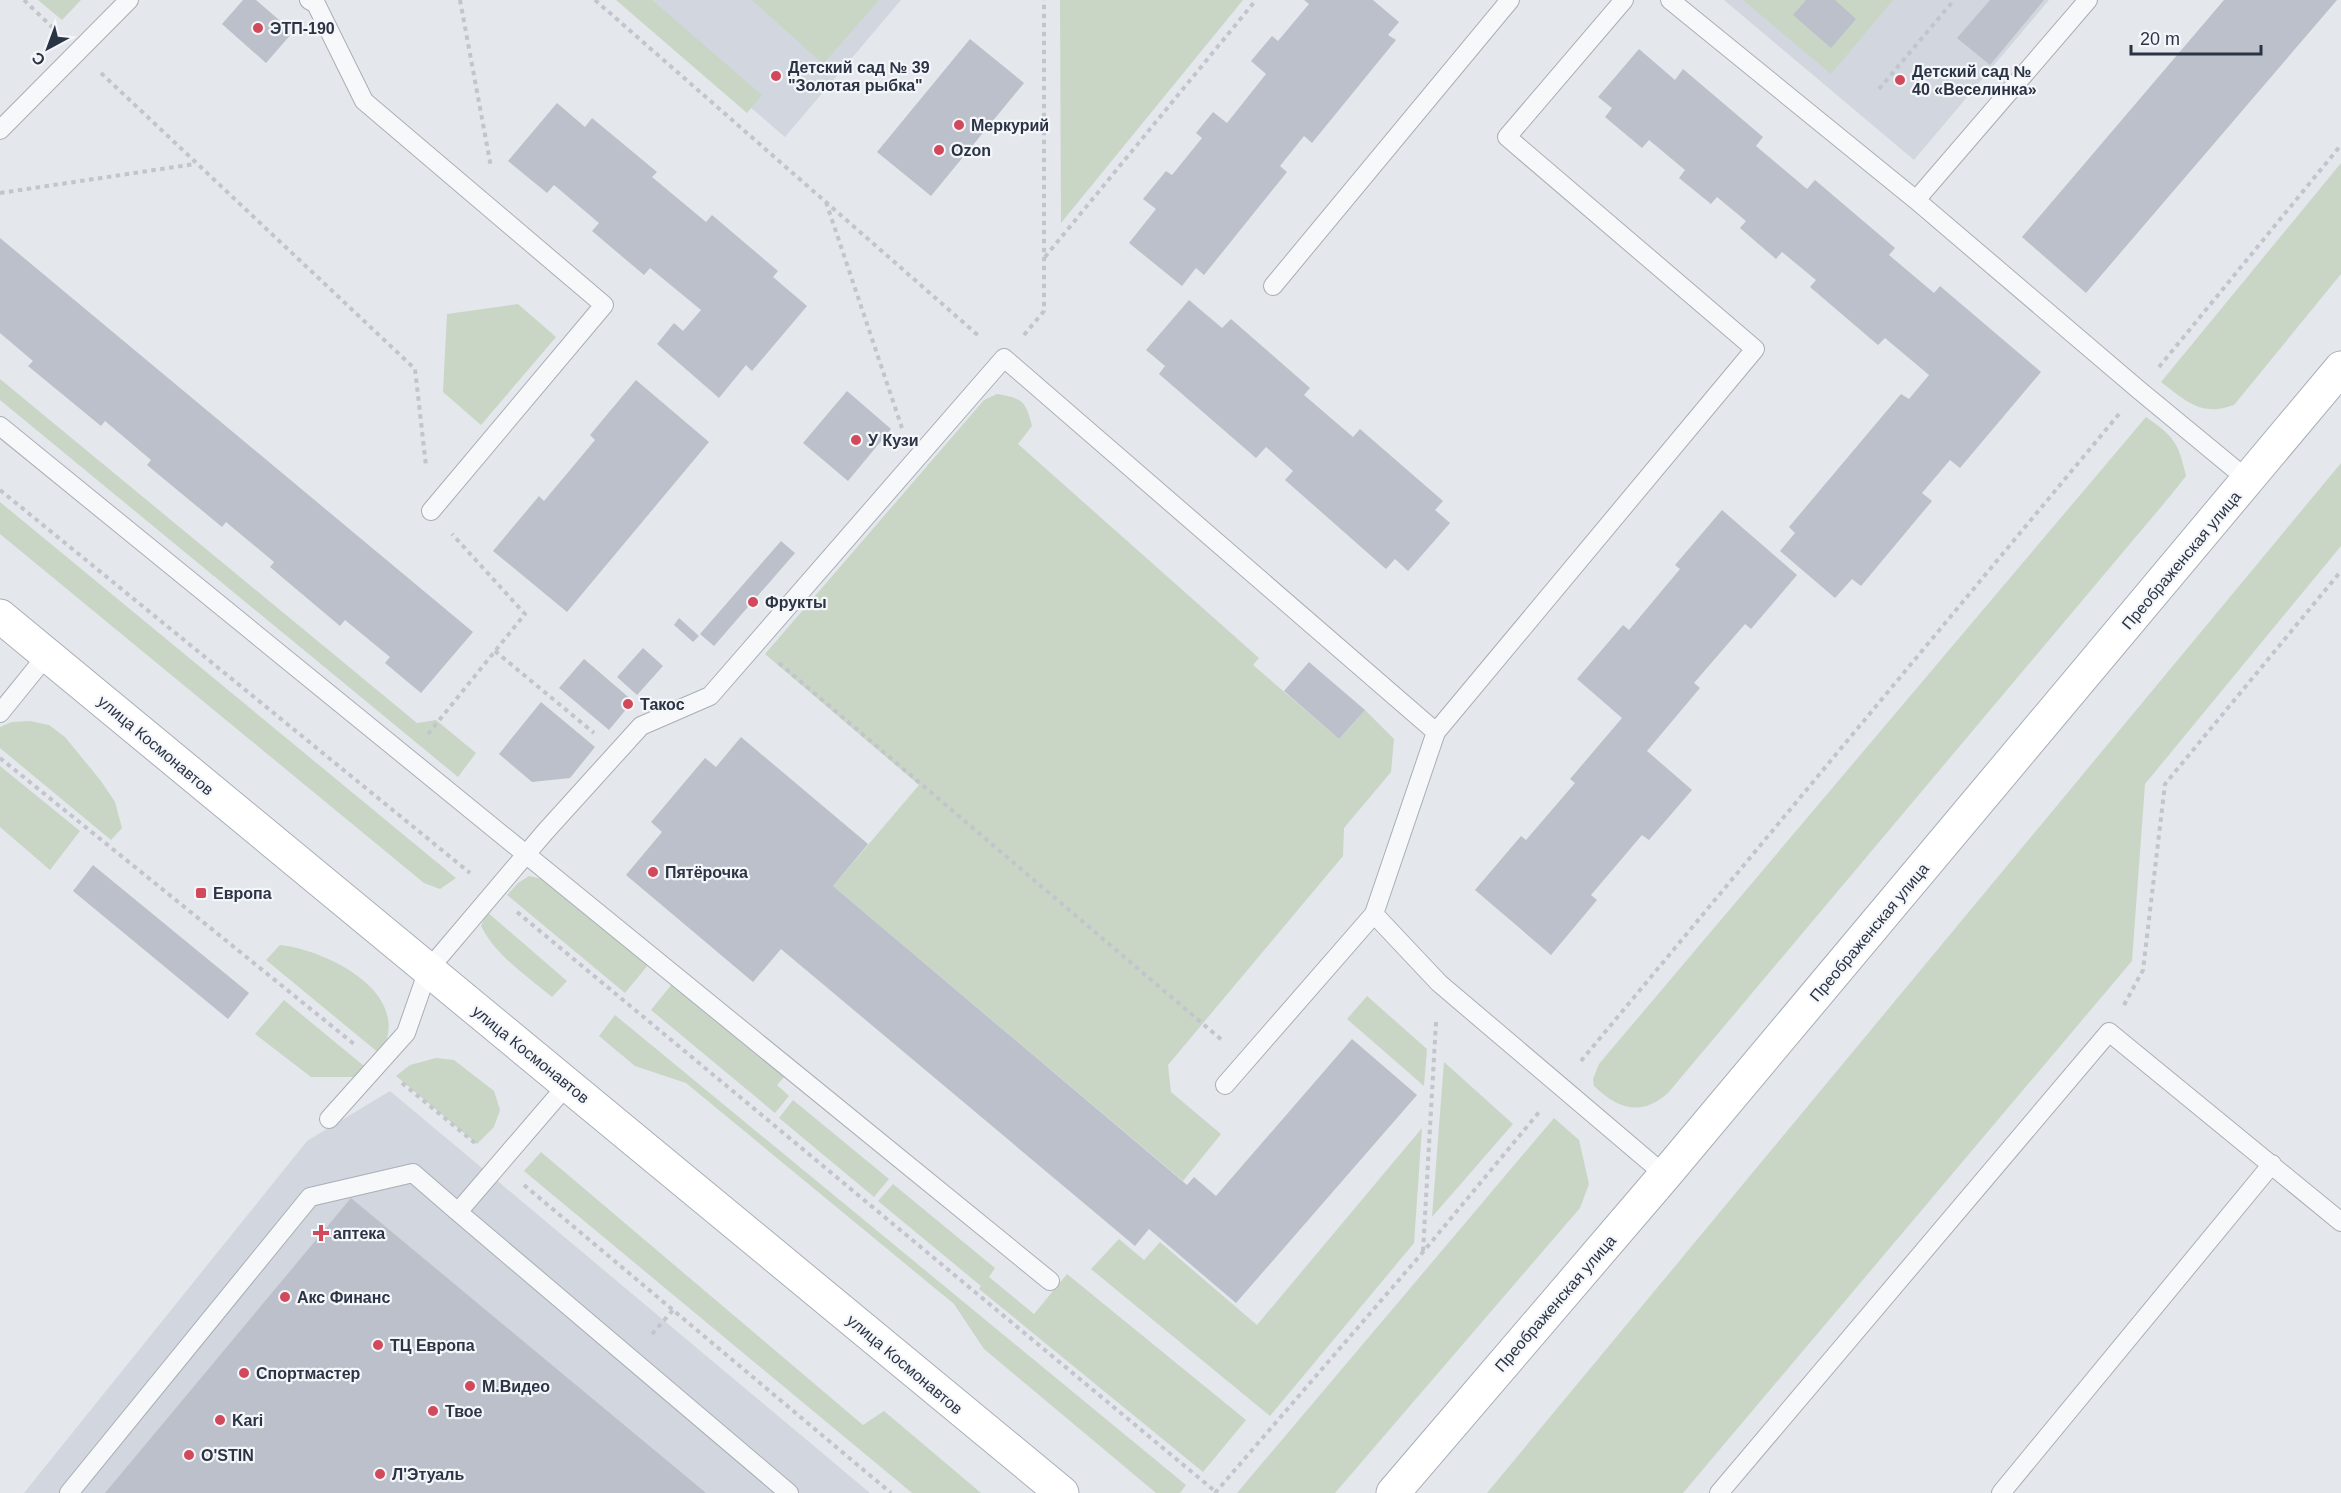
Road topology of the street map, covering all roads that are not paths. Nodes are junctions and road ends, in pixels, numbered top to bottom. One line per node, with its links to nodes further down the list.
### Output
1 (129, 0): 7 (lane)
2 (309, 0): 13 (lane)
3 (1510, 0): 9 (lane)
4 (1624, 0): 17 (lane)
5 (1670, 0): 8 (lane)
6 (2088, 0): 8 (lane)
7 (0, 130)
8 (1916, 200): 12 (lane)
9 (1273, 286)
10 (2341, 368): 12 (main road, Преображенская улица)
11 (0, 426): 18 (lane)
12 (2248, 480): 25 (main road, Преображенская улица)
13 (431, 511)
14 (0, 616): 15 (main road, улица Космонавтов)
15 (47, 654): 16 (lane); 20 (main road, улица Космонавтов)
16 (0, 713)
17 (1436, 732): 18 (lane); 19 (lane)
18 (526, 855): 20 (lane); 28 (lane)
19 (1374, 914): 22 (lane); 25 (lane)
20 (428, 970): 21 (main road, улица Космонавтов); 23 (lane)
21 (567, 1084): 26 (lane); 31 (main road, улица Космонавтов)
22 (1225, 1085)
23 (329, 1119)
24 (2272, 1164): 27 (lane); 33 (lane); 34 (lane)
25 (1665, 1175): 32 (main road, Преображенская улица)
26 (458, 1212): 29 (lane); 30 (lane)
27 (2341, 1222)
28 (1050, 1281)
29 (69, 1493)
30 (789, 1493)
31 (1062, 1493)
32 (1393, 1493)
33 (1719, 1493)
34 (2001, 1493)

